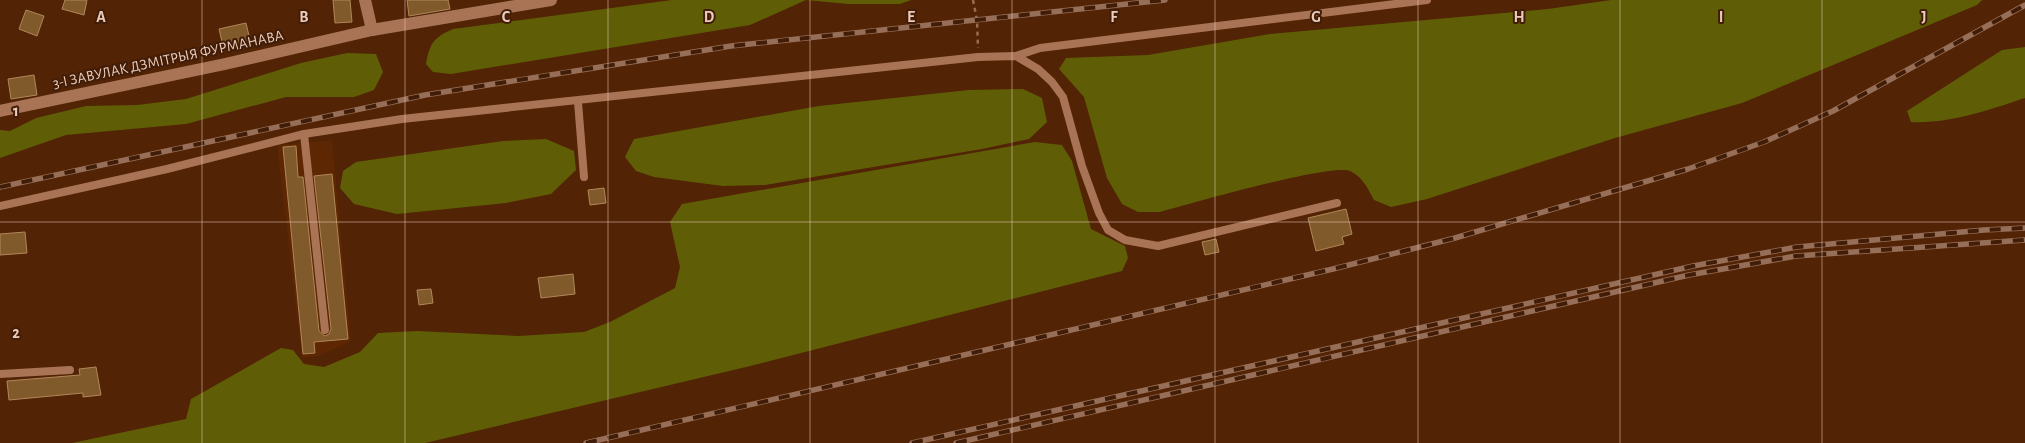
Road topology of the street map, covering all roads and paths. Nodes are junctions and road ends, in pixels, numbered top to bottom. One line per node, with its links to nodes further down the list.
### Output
1 (365, 0): 6 (street)
2 (552, 0): 5 (street, 3-І ЗАВУЛАК ДЗМІТРЫЯ ФУРМАНАВА)
3 (973, 0): 8 (path)
4 (1427, 0): 7 (lane)
5 (524, 2): 6 (street, 3-І ЗАВУЛАК ДЗМІТРЫЯ ФУРМАНАВА)
6 (372, 30): 10 (street, 3-І ЗАВУЛАК ДЗМІТРЫЯ ФУРМАНАВА)
7 (1016, 56): 8 (lane); 13 (lane)
8 (978, 57): 9 (lane)
9 (578, 102): 11 (lane); 12 (lane)
10 (0, 111)
11 (304, 134): 14 (lane); 15 (lane)
12 (584, 177)
13 (1337, 203)
14 (0, 206)
15 (325, 330)
16 (70, 370): 17 (lane)
17 (0, 374)

